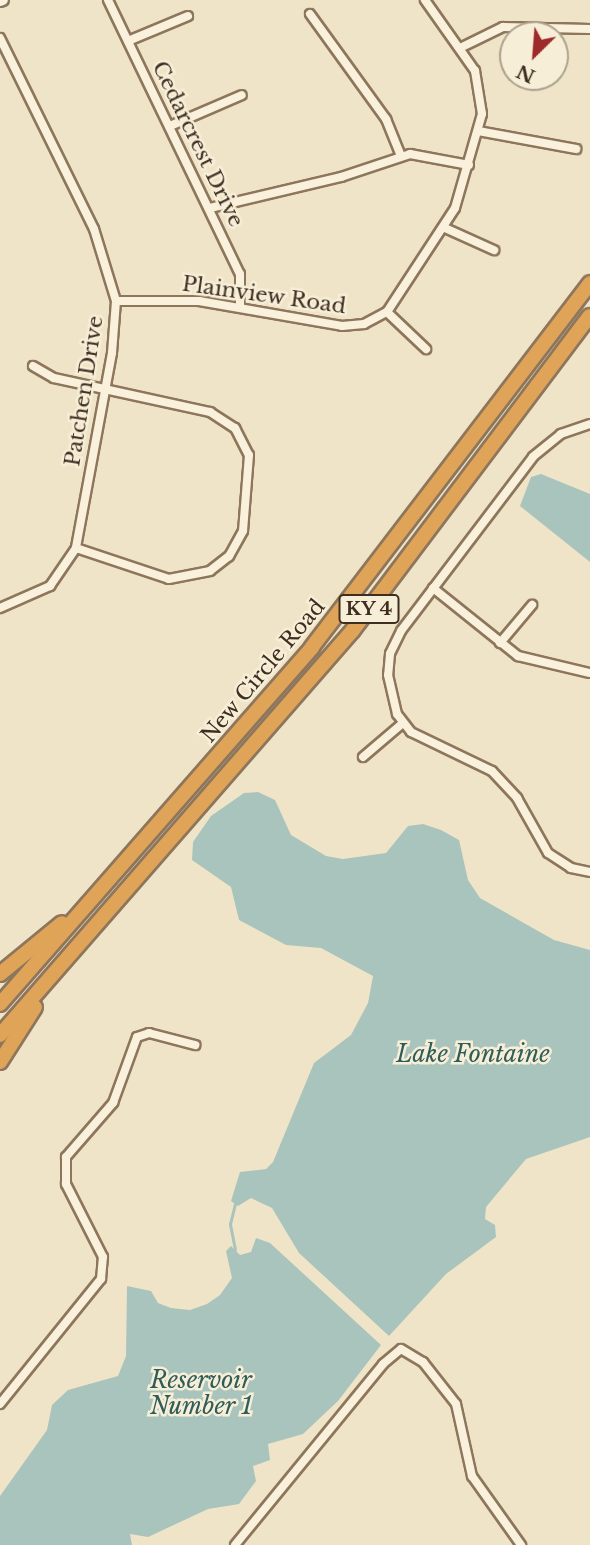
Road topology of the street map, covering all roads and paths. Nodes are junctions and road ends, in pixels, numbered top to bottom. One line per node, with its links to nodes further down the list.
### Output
1 (108, 0): 7 (street, Cedarcrest Drive)
2 (425, 0): 8 (street)
3 (310, 14): 13 (street)
4 (188, 16): 7 (street)
5 (590, 29): 8 (street)
6 (0, 38): 19 (street, Patchen Drive)
7 (128, 41): 10 (street, Cedarcrest Drive)
8 (460, 48): 11 (street)
9 (242, 95): 10 (street)
10 (170, 126): 15 (street, Cedarcrest Drive)
11 (478, 131): 12 (street); 14 (street)
12 (576, 149)
13 (401, 156): 14 (street); 15 (street)
14 (469, 165): 16 (street)
15 (210, 208): 20 (street, Cedarcrest Drive)
16 (445, 228): 17 (street); 21 (street)
17 (494, 250)
18 (590, 283): 35 (highway, New Circle Road / KY 4)
19 (116, 300): 20 (street, Plainview Road); 25 (street, Patchen Drive)
20 (240, 307): 21 (street, Plainview Road)
21 (387, 312): 23 (street)
22 (590, 316): 37 (highway, New Circle Road / KY 4)
23 (426, 349)
24 (33, 366): 25 (street)
25 (105, 389): 27 (street, Patchen Drive); 27 (street)
26 (590, 424): 28 (street)
27 (76, 548): 30 (street, Patchen Drive)
28 (433, 589): 31 (street); 33 (street)
29 (532, 605): 31 (street)
30 (0, 608)
31 (500, 643): 32 (street)
32 (590, 673)
33 (403, 723): 34 (street); 36 (street)
34 (363, 757)
35 (124, 864): 38 (highway); 39 (highway, New Circle Road / KY 4)
36 (590, 872)
37 (130, 886): 40 (highway, New Circle Road / KY 4); 42 (highway)
38 (0, 974)
39 (0, 1004)
40 (0, 1035)
41 (195, 1045): 43 (street)
42 (0, 1062)
43 (0, 1404)
44 (235, 1545): 45 (street)
45 (521, 1545)

